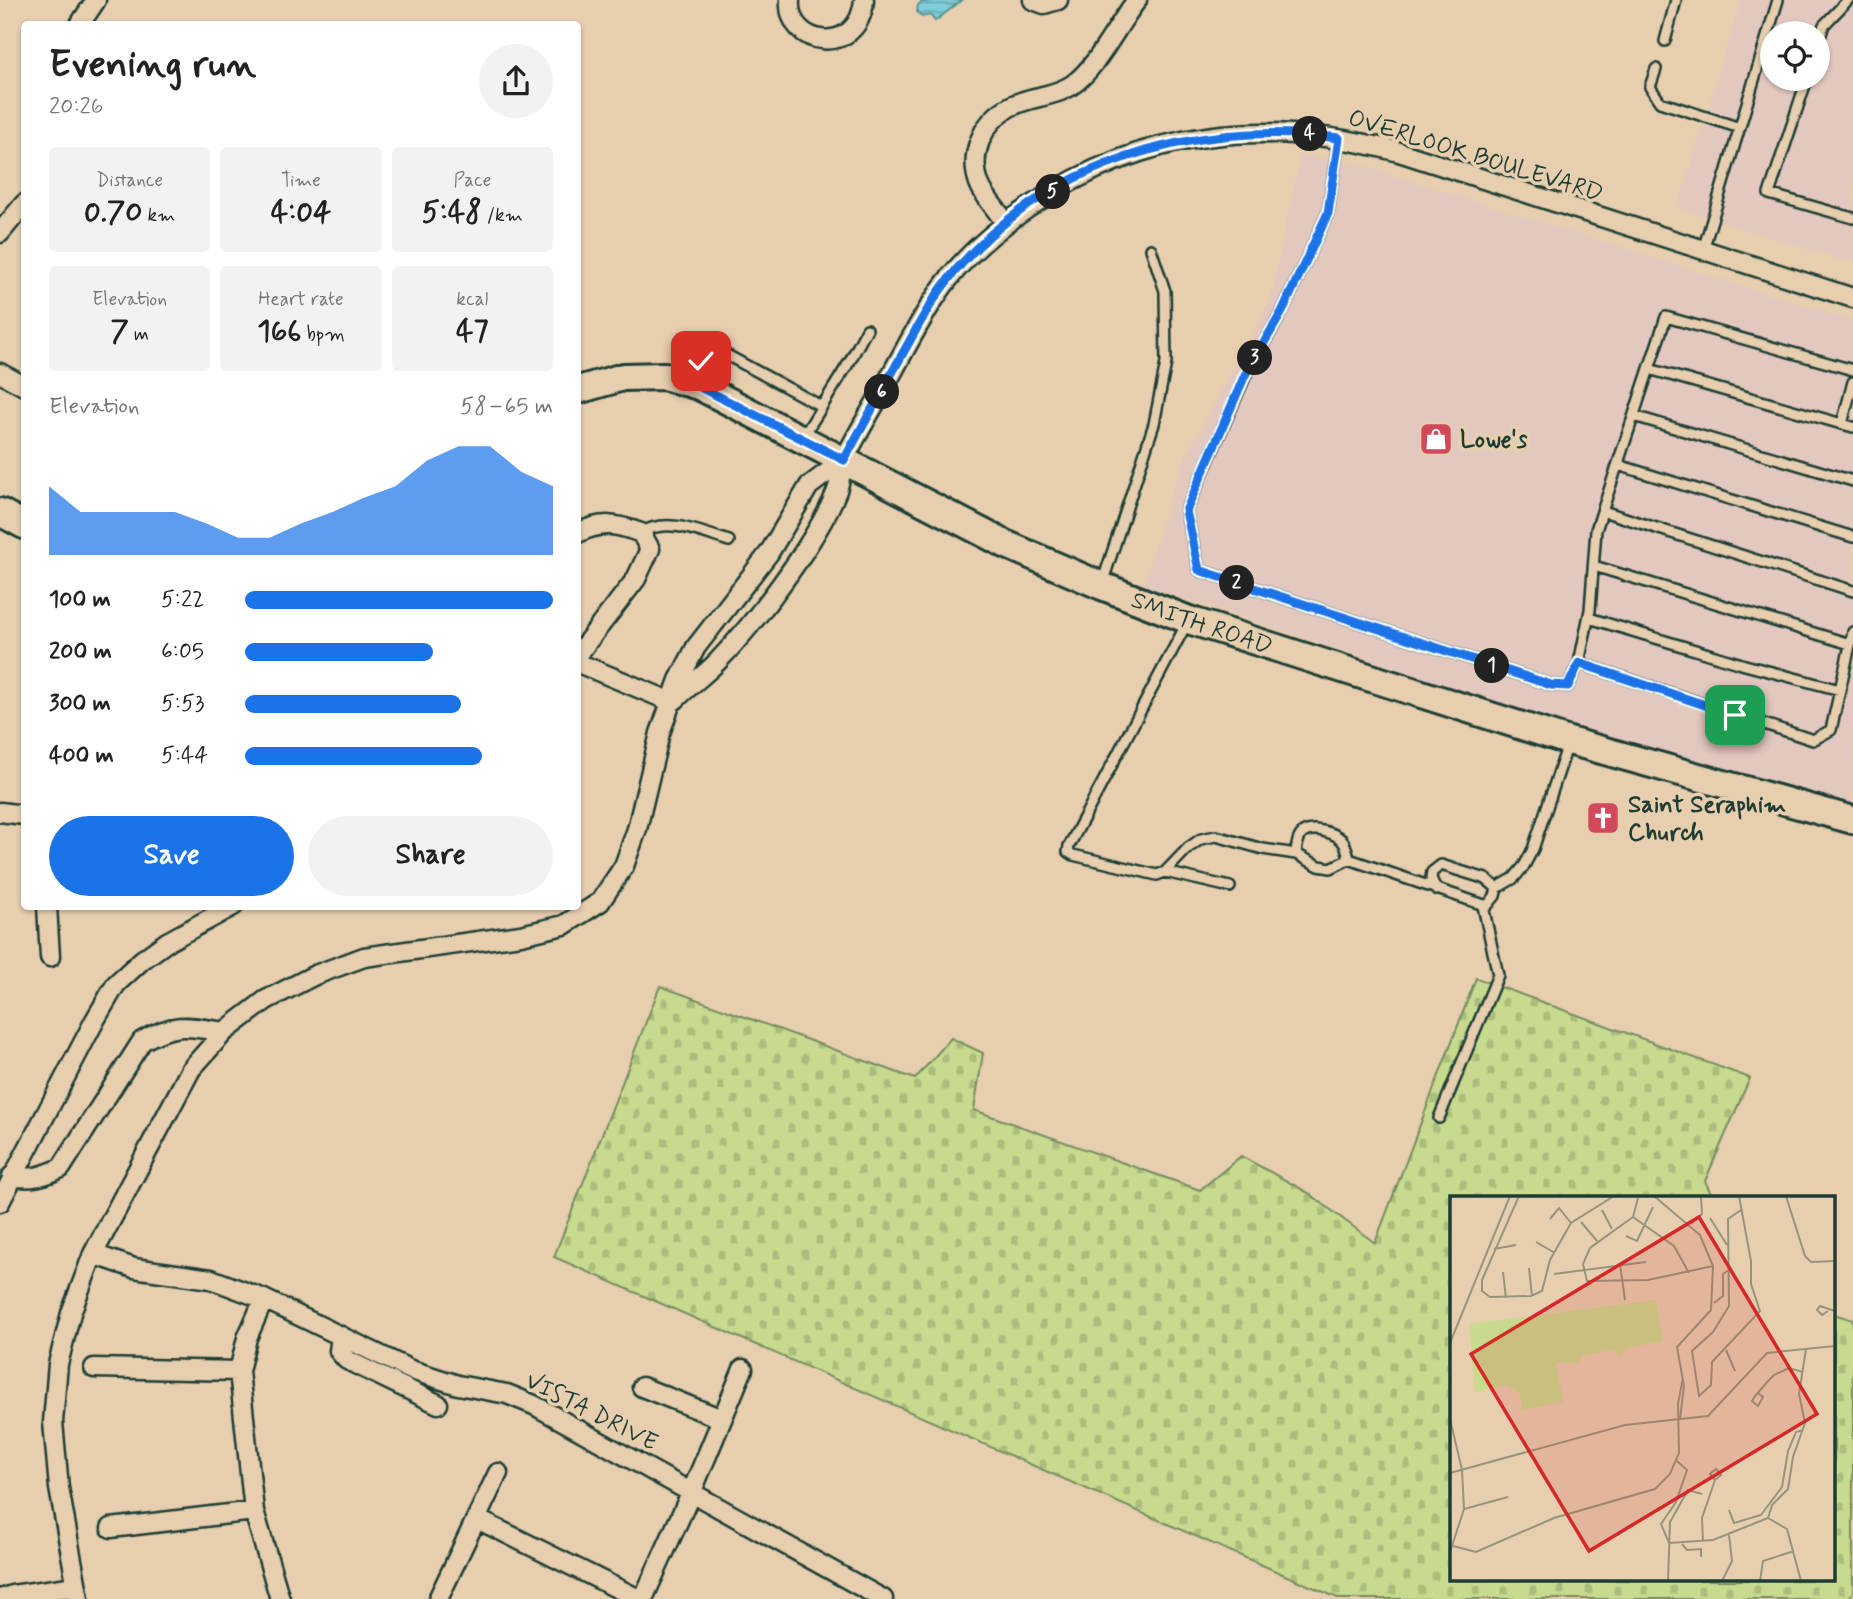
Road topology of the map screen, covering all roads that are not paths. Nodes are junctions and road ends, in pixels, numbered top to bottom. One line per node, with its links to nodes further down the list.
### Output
1 (96, 0): 10 (street)
2 (790, 0): 3 (street)
3 (864, 0)
4 (1033, 0): 5 (street)
5 (1058, 0)
6 (1136, 0): 19 (street)
7 (1676, 0): 12 (lane)
8 (1778, 0): 15 (lane)
9 (1850, 1): 11 (lane)
10 (82, 21)
11 (1828, 21)
12 (1665, 41)
13 (1656, 69): 15 (lane)
14 (1803, 91): 18 (lane)
15 (1740, 128): 22 (lane)
16 (1339, 138): 19 (street, OVERLOOK BOULEVARD); 22 (street, OVERLOOK BOULEVARD); 55 (lane)
17 (21, 208): 20 (street)
18 (1853, 218)
19 (1006, 223): 37 (street, OVERLOOK BOULEVARD)
20 (0, 233)
21 (1151, 249): 48 (lane)
22 (1703, 250): 23 (street, OVERLOOK BOULEVARD)
23 (1853, 298)
24 (867, 329): 32 (lane)
25 (1649, 369): 26 (lane); 33 (lane); 34 (lane)
26 (1853, 370)
27 (0, 373): 29 (street)
28 (1853, 382): 34 (lane)
29 (21, 384)
30 (689, 384): 31 (street, SMITH ROAD); 32 (lane); 36 (street, SMITH ROAD)
31 (581, 389)
32 (821, 406): 36 (lane)
33 (1634, 416): 38 (lane); 39 (lane)
34 (1842, 424): 35 (lane)
35 (1853, 427)
36 (802, 439): 37 (street, SMITH ROAD)
37 (844, 460): 48 (street, SMITH ROAD); 58 (street); 58 (street)
38 (1618, 465): 40 (lane); 45 (lane)
39 (1853, 481)
40 (1603, 510): 47 (lane); 49 (lane)
41 (0, 513): 42 (street)
42 (21, 524)
43 (581, 531): 44 (street)
44 (641, 533): 46 (lane); 54 (street)
45 (1853, 537)
46 (729, 541)
47 (1594, 566): 50 (lane); 53 (lane)
48 (1102, 586): 51 (street, SMITH ROAD)
49 (1853, 591)
50 (1589, 618): 55 (lane); 57 (lane)
51 (1189, 620): 59 (street, SMITH ROAD); 65 (lane)
52 (1853, 632): 53 (lane)
53 (1850, 644): 57 (lane)
54 (581, 650)
55 (1579, 663): 57 (lane)
56 (581, 664): 58 (street)
57 (1840, 690)
58 (672, 702): 73 (street)
59 (1569, 741): 62 (street, SMITH ROAD); 67 (lane)
60 (0, 812): 61 (street)
61 (21, 815)
62 (1853, 820)
63 (1296, 854): 64 (lane); 64 (lane); 65 (lane)
64 (1349, 859): 68 (lane)
65 (1165, 872): 66 (lane)
66 (1230, 887)
67 (1497, 888): 68 (lane); 69 (lane)
68 (1436, 890): 69 (lane)
69 (1483, 906): 74 (lane)
70 (47, 910): 72 (street)
71 (226, 910): 75 (street)
72 (50, 957)
73 (224, 1032): 75 (street); 77 (street)
74 (1439, 1118)
75 (12, 1176): 76 (street)
76 (0, 1202)
77 (93, 1254): 78 (street, VISTA DRIVE); 91 (street)
78 (264, 1299): 79 (street, VISTA DRIVE); 82 (street)
79 (341, 1336): 84 (street); 87 (street, VISTA DRIVE)
80 (94, 1368): 82 (street)
81 (743, 1369): 85 (street)
82 (239, 1371): 88 (street)
83 (642, 1387): 85 (street)
84 (438, 1404)
85 (722, 1419): 87 (street)
86 (498, 1473): 89 (street)
87 (692, 1491): 95 (street); 96 (street, VISTA DRIVE)
88 (254, 1511): 90 (street); 93 (street)
89 (477, 1519): 94 (street); 95 (street)
90 (111, 1528)
91 (78, 1592): 92 (street)
92 (0, 1599)
93 (280, 1599)
94 (438, 1599)
95 (641, 1599)
96 (883, 1599)

